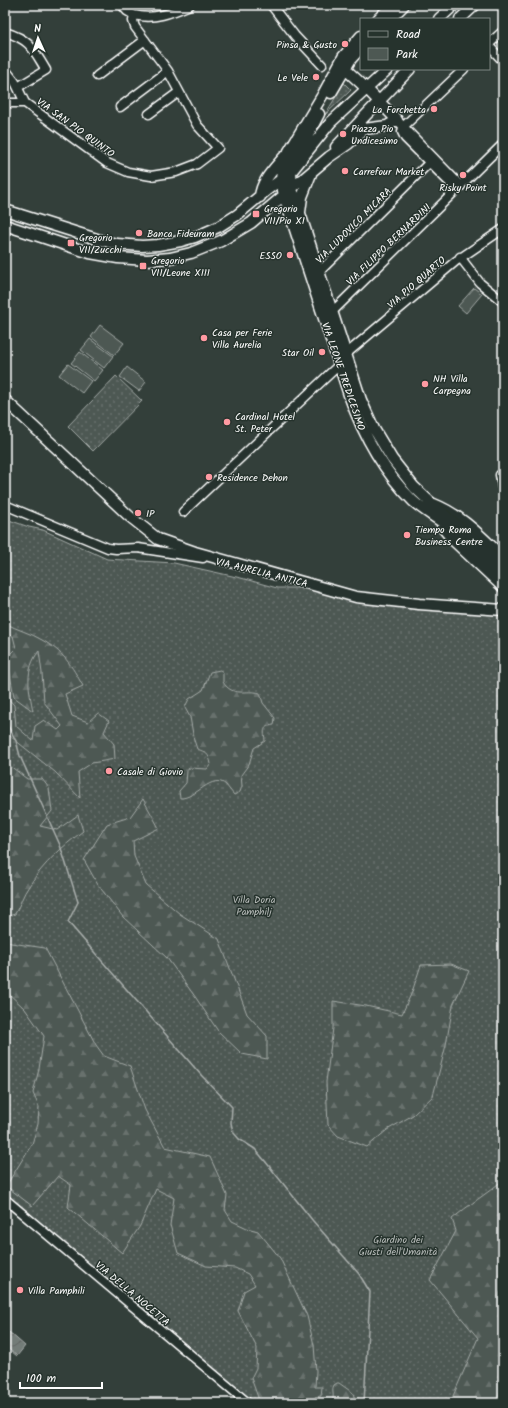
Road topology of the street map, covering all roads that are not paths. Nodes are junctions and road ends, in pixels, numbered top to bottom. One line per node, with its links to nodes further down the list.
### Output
1 (122, 5): 8 (street)
2 (190, 5): 8 (street)
3 (271, 5): 22 (street)
4 (392, 5): 9 (main road)
5 (404, 5): 10 (main road)
6 (475, 5): 13 (main road)
7 (451, 6): 11 (main road); 12 (street)
8 (134, 15): 17 (street)
9 (379, 18)
10 (391, 18)
11 (440, 18)
12 (460, 18)
13 (462, 18)
14 (503, 31): 18 (street)
15 (5, 32): 31 (street)
16 (360, 37): 23 (main road)
17 (145, 40): 28 (street); 29 (street)
18 (490, 44)
19 (490, 46): 21 (street)
20 (360, 49): 23 (main road)
21 (503, 61)
22 (322, 65)
23 (342, 66): 30 (main road); 40 (main road); 43 (main road)
24 (5, 69): 31 (street, VIA SAN PIO QUINTO)
25 (387, 70): 30 (main road)
26 (409, 70): 33 (main road)
27 (463, 70): 38 (street)
28 (168, 71): 32 (street); 36 (street)
29 (97, 76)
30 (371, 85): 33 (main road); 43 (main road)
31 (18, 87): 35 (street, VIA SAN PIO QUINTO)
32 (179, 92): 35 (street, VIA SAN PIO QUINTO); 37 (street)
33 (379, 100): 38 (main road); 41 (main road)
34 (5, 103): 35 (street)
35 (26, 103)
36 (120, 106)
37 (149, 114)
38 (403, 123): 41 (main road); 42 (street)
39 (503, 144): 46 (street, VIA FILIPPO BERNARDINI)
40 (289, 151): 45 (main road); 48 (main road)
41 (330, 157): 44 (main road)
42 (432, 160): 46 (street); 55 (street, VIA LUDOVICO MICARA)
43 (291, 172): 45 (main road); 47 (main road)
44 (311, 173): 47 (main road); 51 (main road)
45 (281, 179): 47 (main road); 48 (main road)
46 (459, 188): 57 (street, VIA FILIPPO BERNARDINI)
47 (288, 193): 49 (main road); 51 (main road, VIA LEONE TREDICESIMO)
48 (260, 197): 50 (main road)
49 (268, 209): 51 (main road); 52 (main road)
50 (5, 210)
51 (295, 216): 55 (main road, VIA LEONE TREDICESIMO); 59 (main road, VIA LEONE TREDICESIMO)
52 (5, 225)
53 (503, 229): 54 (street, VIA PIO QUARTO)
54 (460, 257): 56 (street); 58 (street, VIA PIO QUARTO)
55 (319, 272): 57 (main road, VIA LEONE TREDICESIMO)
56 (503, 302)
57 (332, 312): 58 (main road, VIA LEONE TREDICESIMO)
58 (346, 354): 63 (main road, VIA LEONE TREDICESIMO)
59 (339, 365): 65 (street); 66 (main road, VIA LEONE TREDICESIMO)
60 (5, 400): 67 (main road)
61 (500, 475): 62 (street)
62 (503, 492)
63 (429, 501): 69 (street); 71 (main road, VIA LEONE TREDICESIMO)
64 (5, 505): 68 (street, VIA AURELIA ANTICA)
65 (183, 512)
66 (435, 518): 72 (main road, VIA LEONE TREDICESIMO); 73 (main road)
67 (158, 538): 68 (street); 70 (main road)
68 (138, 548): 70 (street, VIA AURELIA ANTICA)
69 (503, 556)
70 (228, 561): 74 (main road, VIA AURELIA ANTICA)
71 (503, 567)
72 (503, 578)
73 (503, 587)
74 (503, 610)
75 (5, 1198): 76 (street, VIA DELLA NOCETTA)
76 (248, 1403)

